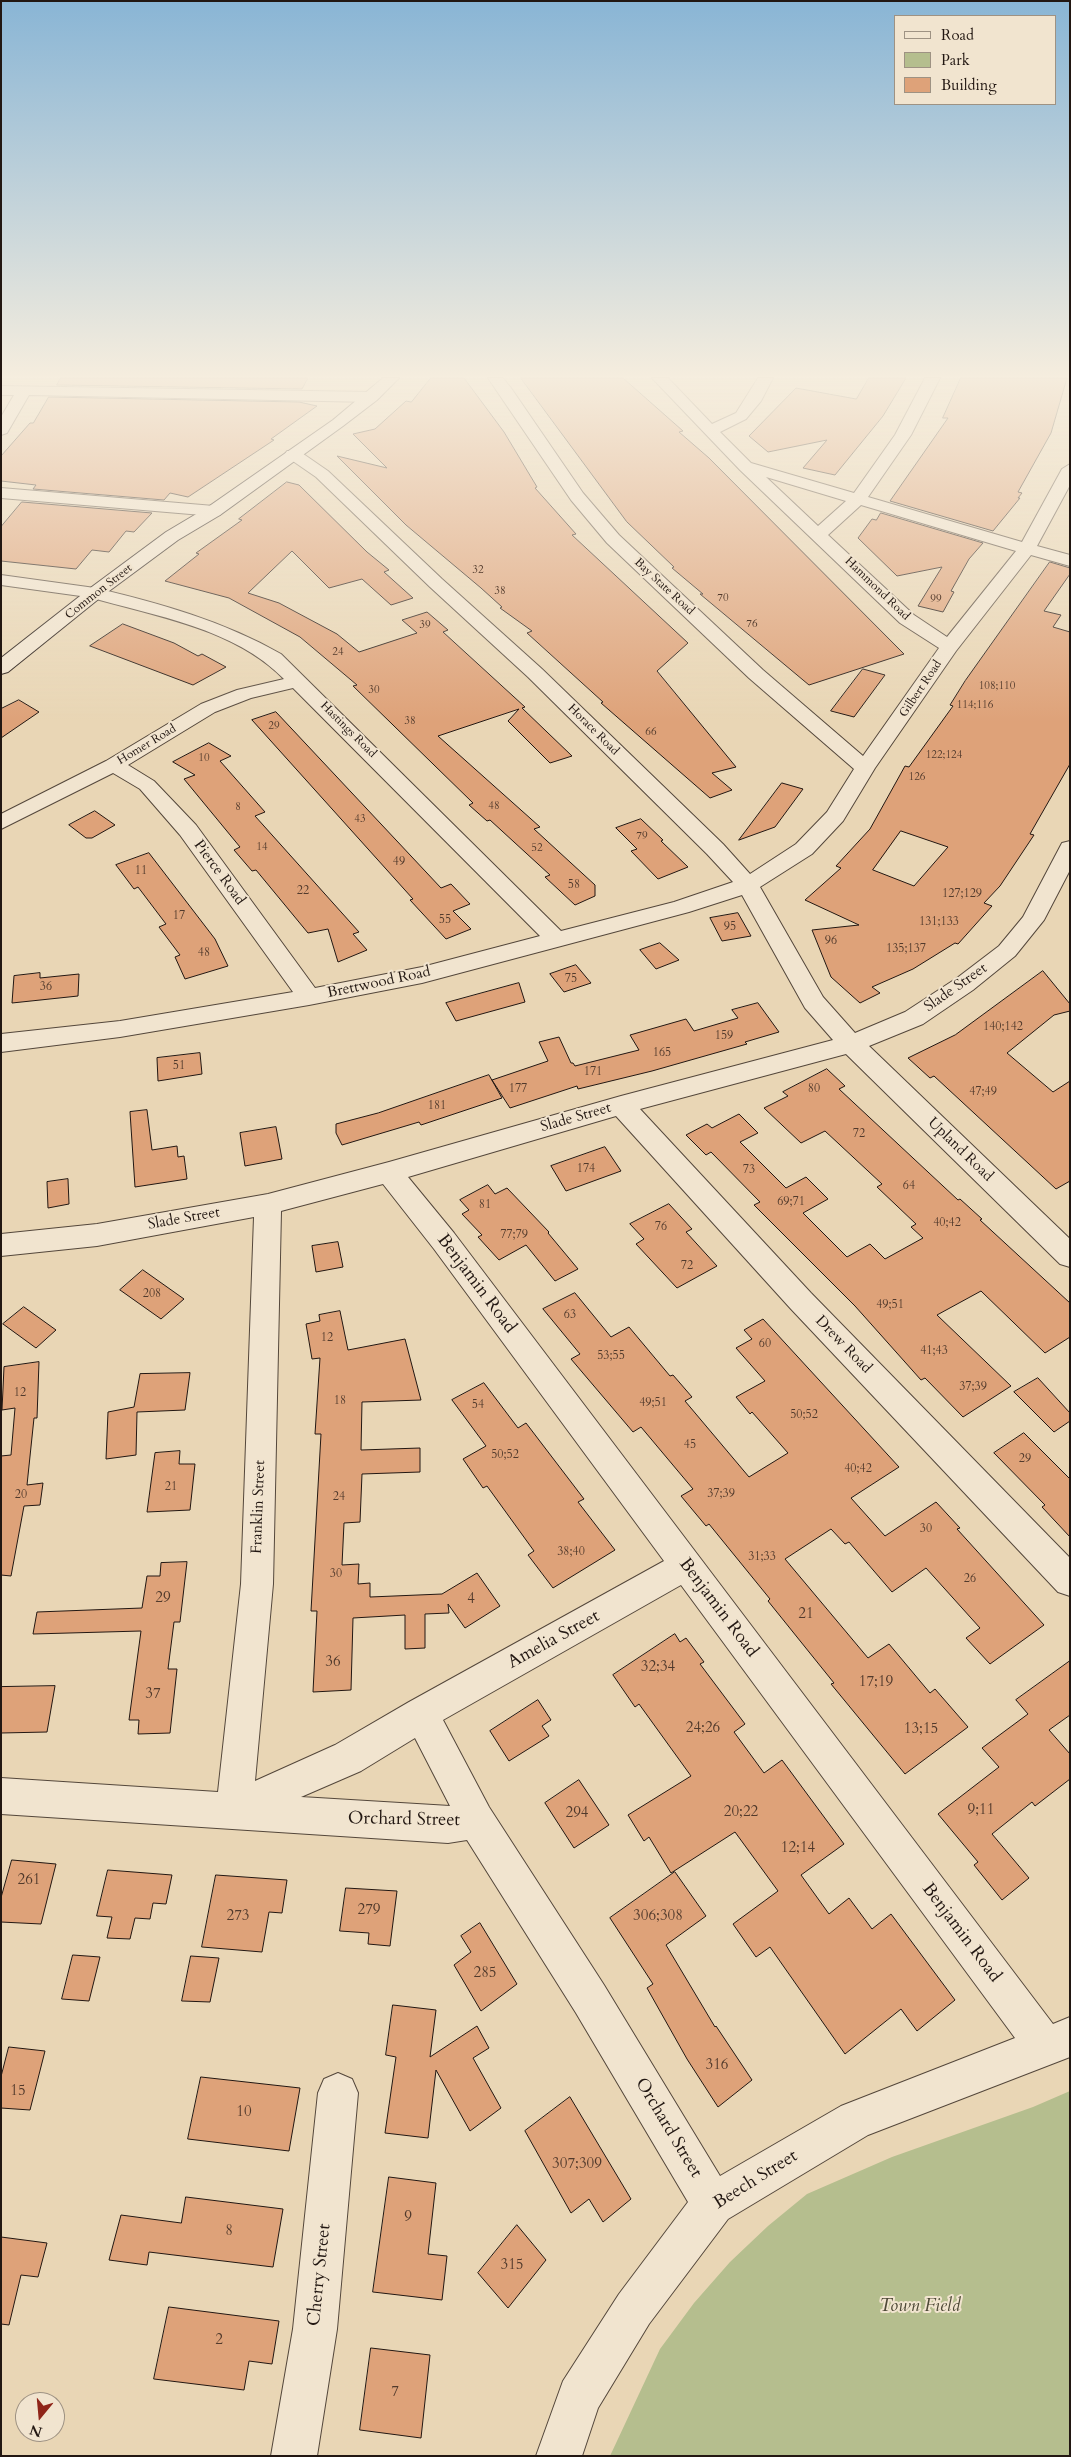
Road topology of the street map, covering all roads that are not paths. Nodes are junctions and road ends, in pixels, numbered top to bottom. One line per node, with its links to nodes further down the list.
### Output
1 (1, 493): 10 (street)
2 (238, 493): 10 (street, Common Street)
3 (342, 493): 23 (street, Horace Road)
4 (575, 493): 20 (street, Bay State Road)
5 (774, 493): 11 (street, Hammond Road)
6 (832, 493): 9 (street)
7 (862, 493): 9 (street)
8 (1057, 493): 12 (street, Gilbert Road)
9 (857, 500): 11 (street); 12 (street)
10 (214, 510): 15 (street, Common Street)
11 (819, 534): 16 (street, Hammond Road)
12 (1027, 549): 13 (street); 16 (street, Gilbert Road)
13 (1070, 561)
14 (1, 580): 15 (street, Hastings Road)
15 (95, 593): 17 (street, Common Street); 18 (street, Hastings Road)
16 (949, 648): 20 (street, Gilbert Road)
17 (1, 668)
18 (298, 681): 19 (street, Homer Road); 24 (street, Hastings Road)
19 (113, 765): 21 (street, Homer Road); 25 (street, Pierce Road)
20 (865, 768): 23 (street, Gilbert Road)
21 (1, 823)
22 (1067, 862): 27 (street, Slade Street)
23 (748, 885): 24 (street, Brettwood Road); 27 (street, Horace Road)
24 (556, 939): 25 (street, Brettwood Road)
25 (310, 997): 26 (street, Brettwood Road)
26 (1, 1043)
27 (850, 1044): 28 (street, Slade Street); 32 (street, Upland Road)
28 (620, 1105): 29 (street, Slade Street); 34 (street, Drew Road)
29 (389, 1172): 30 (street, Slade Street); 33 (street, Benjamin Road)
30 (268, 1204): 31 (street, Slade Street); 37 (street, Franklin Street)
31 (1, 1245)
32 (1070, 1256)
33 (686, 1565): 35 (street, Amelia Street); 39 (street, Benjamin Road)
34 (1070, 1581)
35 (421, 1714): 37 (street, Amelia Street); 38 (street)
36 (1, 1796): 37 (street, Orchard Street)
37 (234, 1809): 38 (street, Orchard Street)
38 (476, 1820): 41 (street, Orchard Street)
39 (1058, 2041): 41 (street, Beech Street)
40 (338, 2093): 42 (street, Cherry Street)
41 (713, 2204): 43 (street, Beech Street)
42 (294, 2456)
43 (559, 2456)

